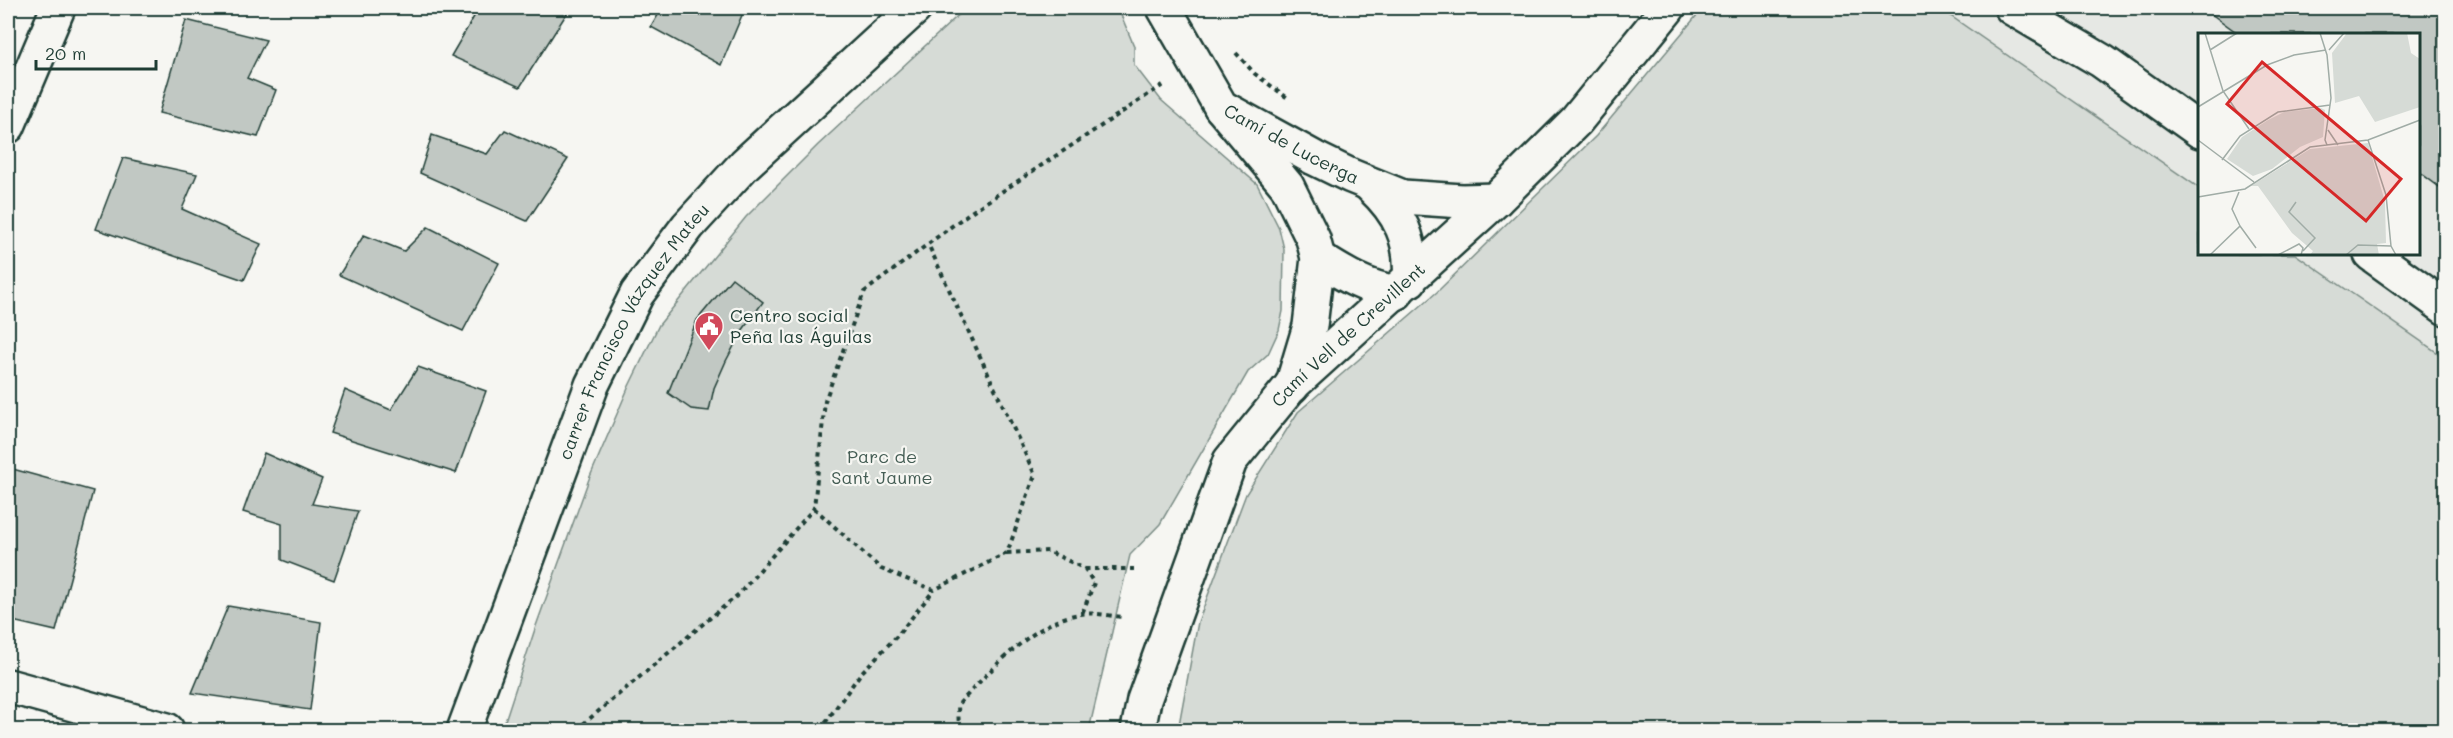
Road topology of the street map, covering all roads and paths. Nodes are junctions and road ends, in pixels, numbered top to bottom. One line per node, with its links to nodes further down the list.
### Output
1 (58, 8): 10 (street)
2 (915, 8): 29 (street, carrer Francisco Vázquez Mateu)
3 (1164, 8): 7 (street, Camí de Lucerga)
4 (1668, 8): 13 (street, Camí Vell de Crevillent)
5 (2012, 8): 11 (street)
6 (1229, 45): 8 (path)
7 (1195, 62): 9 (street, Camí de Lucerga); 14 (path)
8 (1296, 104)
9 (1221, 106): 12 (street, Camí de Lucerga); 16 (street)
10 (8, 126)
11 (2198, 130)
12 (1367, 183): 13 (street, Camí de Lucerga); 17 (street, Camí de Lucerga)
13 (1496, 200): 17 (street, Camí Vell de Crevillent)
14 (928, 244): 20 (path); 21 (path)
15 (2372, 255): 18 (street)
16 (1318, 258): 17 (street); 19 (street)
17 (1403, 287): 19 (street, Camí Vell de Crevillent)
18 (2445, 308)
19 (1291, 386): 33 (street, Camí Vell de Crevillent)
20 (814, 508): 24 (path); 30 (path)
21 (1007, 553): 22 (path); 24 (path)
22 (1084, 568): 23 (path); 25 (path)
23 (1134, 569)
24 (934, 590): 31 (path)
25 (1082, 614): 26 (path); 32 (path)
26 (1123, 616)
27 (8, 686): 28 (street)
28 (167, 730)
29 (464, 730)
30 (576, 730)
31 (820, 730)
32 (959, 730)
33 (1138, 730)

